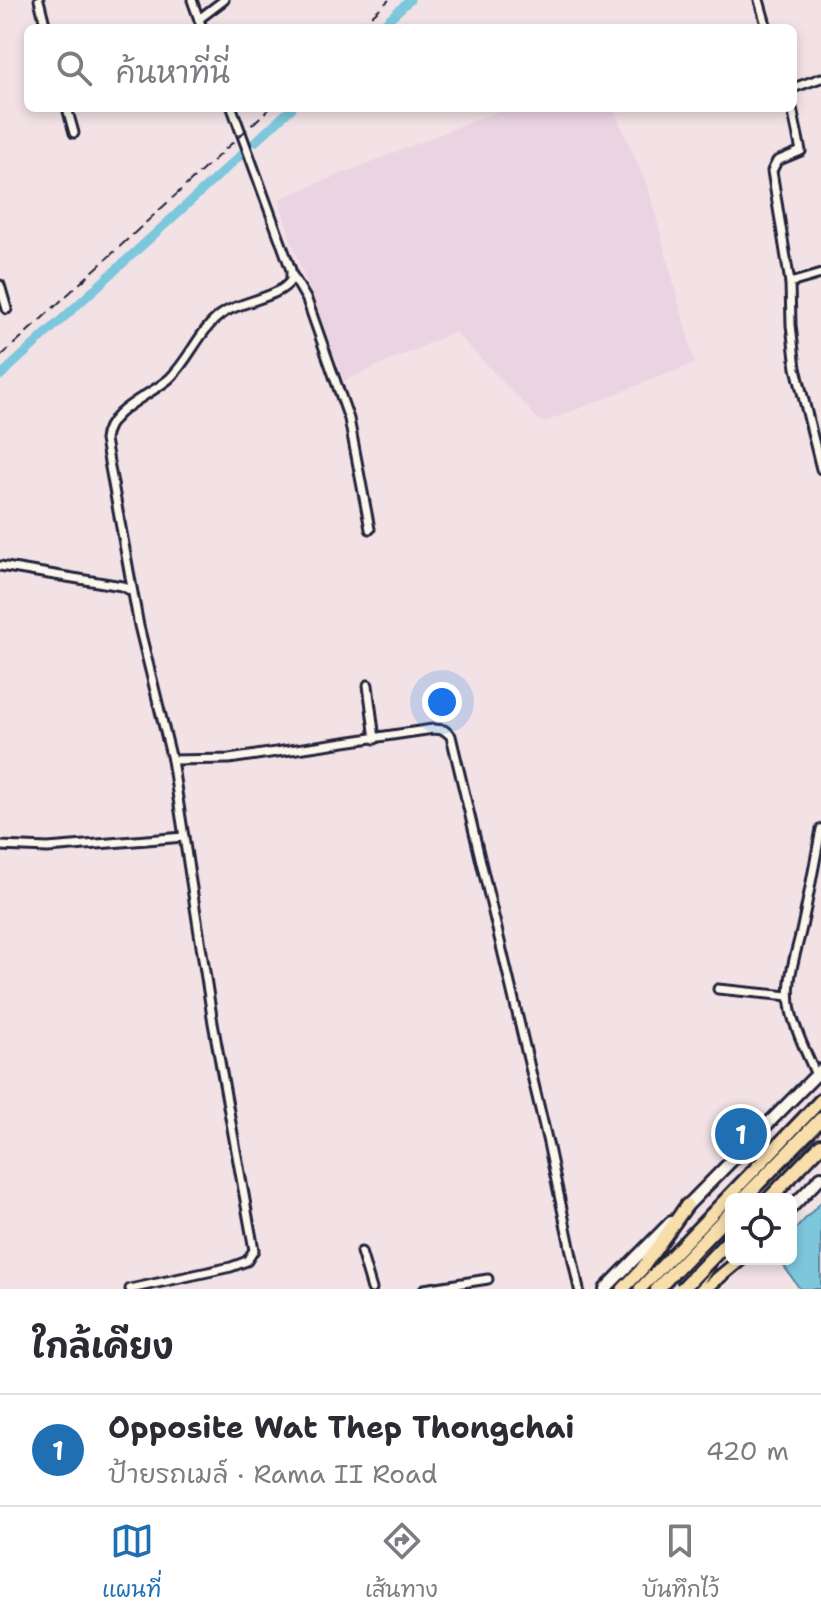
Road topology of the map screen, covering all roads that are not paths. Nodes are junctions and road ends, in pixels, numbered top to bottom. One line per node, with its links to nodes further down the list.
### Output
1 (39, 0): 6 (street)
2 (192, 0): 5 (street)
3 (224, 0): 5 (street)
4 (759, 0): 8 (street)
5 (199, 19): 7 (street)
6 (45, 24)
7 (201, 24)
8 (766, 24)
9 (821, 78): 10 (street)
10 (797, 87)
11 (68, 112): 14 (street)
12 (233, 112): 16 (street)
13 (793, 112): 17 (street)
14 (74, 133)
15 (821, 274): 17 (street)
16 (291, 275): 21 (street); 23 (street)
17 (790, 283): 20 (street)
18 (0, 285): 19 (street)
19 (7, 309)
20 (821, 469)
21 (370, 529)
22 (0, 566): 23 (street)
23 (132, 591): 26 (street)
24 (368, 685): 25 (street)
25 (375, 739): 26 (street); 53 (street)
26 (172, 760): 28 (street)
27 (821, 829): 31 (street)
28 (184, 837): 29 (street); 50 (street)
29 (0, 846)
30 (718, 989): 31 (street)
31 (789, 996): 32 (street)
32 (819, 1072): 40 (main road)
33 (821, 1100): 42 (highway)
34 (821, 1119): 37 (highway)
35 (821, 1143): 38 (highway)
36 (821, 1177): 39 (main road)
37 (749, 1193)
38 (773, 1193)
39 (797, 1202)
40 (687, 1205): 48 (highway); 54 (main road)
41 (725, 1218): 57 (highway)
42 (703, 1223): 48 (highway); 56 (highway)
43 (725, 1241): 58 (highway, bridge)
44 (725, 1242): 59 (highway)
45 (361, 1252): 51 (street)
46 (735, 1265): 60 (highway)
47 (736, 1265): 61 (main road)
48 (641, 1270): 55 (highway)
49 (488, 1279): 52 (street)
50 (130, 1289)
51 (372, 1289)
52 (424, 1289)
53 (579, 1289)
54 (605, 1289)
55 (623, 1289)
56 (640, 1289)
57 (657, 1289)
58 (680, 1289)
59 (693, 1289)
60 (705, 1289)
61 (714, 1289)

